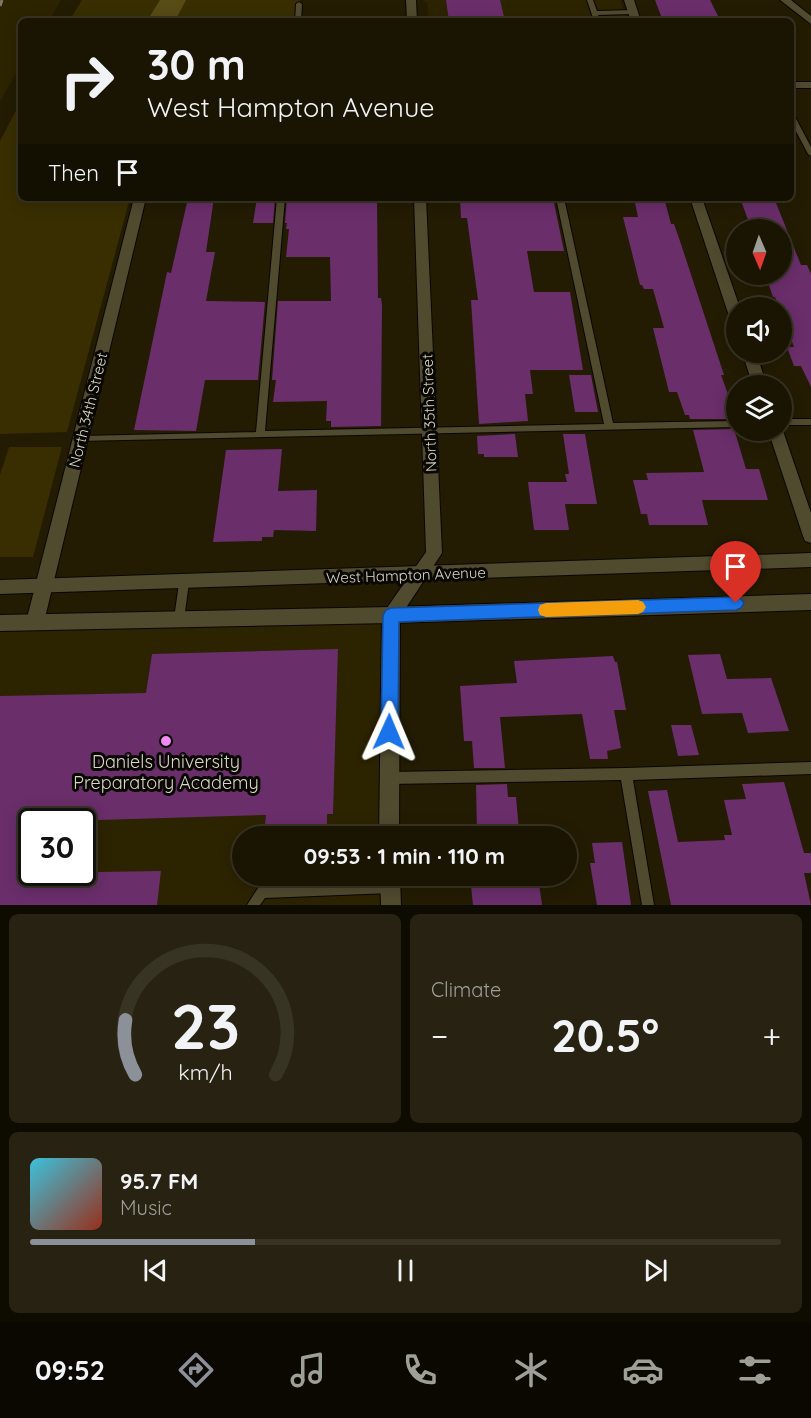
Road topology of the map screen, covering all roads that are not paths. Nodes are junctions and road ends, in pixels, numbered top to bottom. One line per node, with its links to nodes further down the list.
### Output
1 (411, 0): 10 (street)
2 (590, 0): 6 (lane)
3 (629, 0): 7 (street)
4 (785, 0): 8 (street)
5 (299, 4): 9 (lane)
6 (594, 13): 7 (lane); 11 (lane)
7 (635, 17)
8 (809, 17)
9 (298, 18)
10 (412, 18)
11 (596, 18)
12 (794, 85): 13 (street)
13 (811, 85)
14 (794, 121): 15 (lane)
15 (811, 154)
16 (139, 201): 28 (street, North 34th Street)
17 (281, 201): 27 (lane)
18 (420, 201): 26 (street, North 35th Street)
19 (561, 201): 25 (lane)
20 (697, 201): 21 (street)
21 (730, 297)
22 (792, 422): 23 (lane)
23 (811, 422)
24 (726, 423): 25 (lane)
25 (609, 426): 26 (lane)
26 (430, 431): 27 (lane); 32 (street, North 35th Street)
27 (260, 434): 28 (lane)
28 (81, 439): 35 (street, North 34th Street)
29 (779, 441): 30 (street)
30 (811, 536)
31 (811, 560): 32 (street, West Hampton Avenue)
32 (419, 574): 33 (street, West Hampton Avenue); 37 (street, North 35th Street)
33 (184, 583): 35 (street, West Hampton Avenue); 38 (lane)
34 (0, 587): 35 (street, West Hampton Avenue)
35 (43, 587): 39 (street, North 34th Street)
36 (811, 603): 37 (street)
37 (391, 615): 38 (street); 43 (street)
38 (179, 619): 39 (street)
39 (34, 622): 40 (street)
40 (0, 623)
41 (811, 768): 42 (lane)
42 (626, 774): 43 (lane); 47 (lane)
43 (388, 778): 44 (street)
44 (389, 826)
45 (390, 889): 46 (lane)
46 (253, 905)
47 (648, 905)

